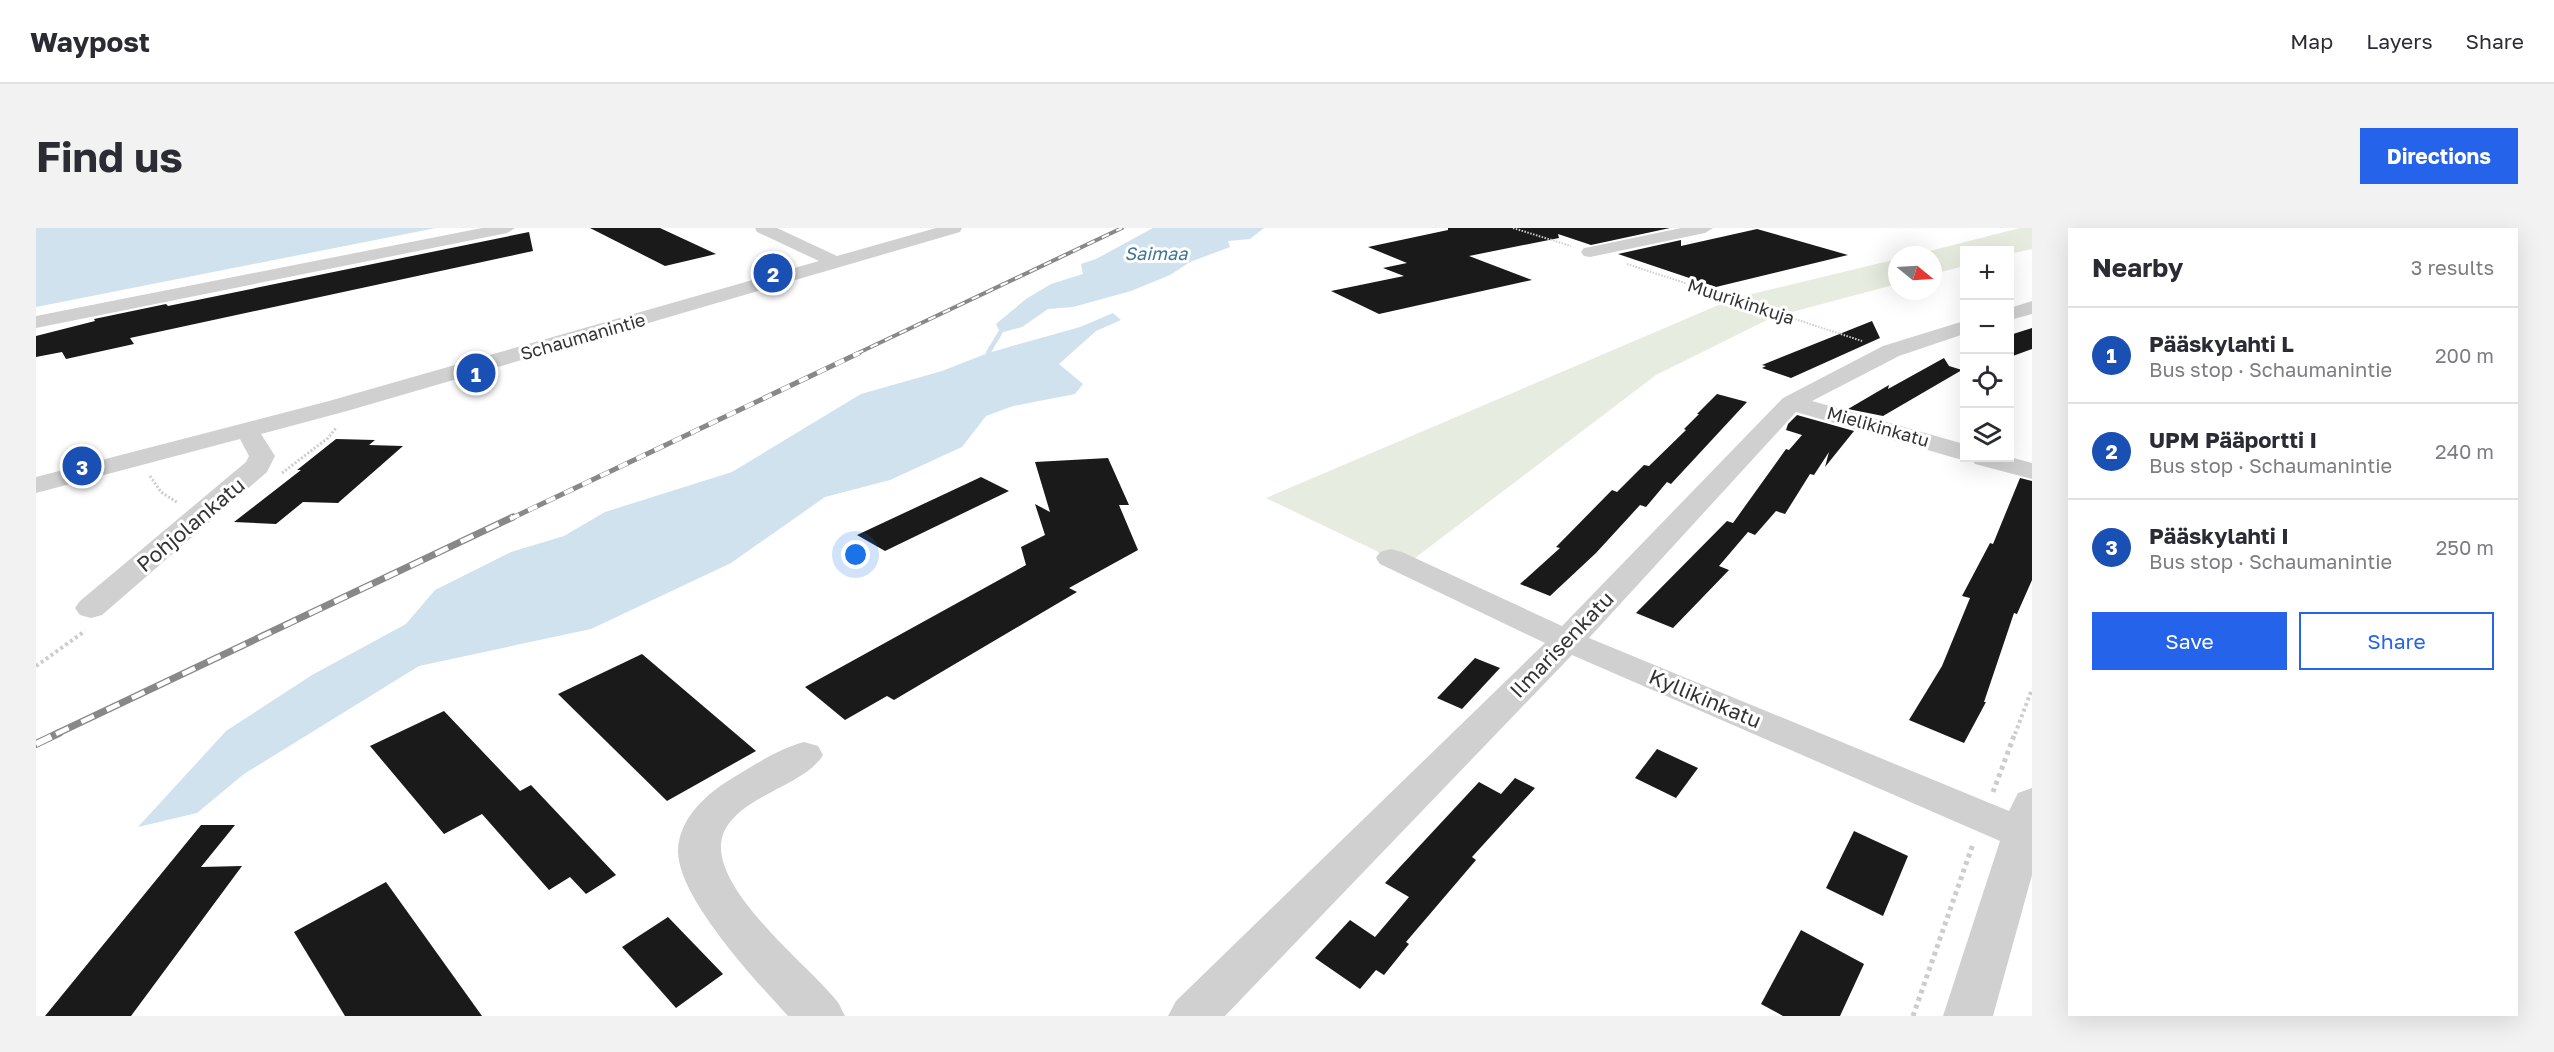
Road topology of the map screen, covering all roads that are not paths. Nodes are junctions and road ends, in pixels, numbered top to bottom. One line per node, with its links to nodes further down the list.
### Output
1 (507, 228): 9 (street)
2 (763, 228): 6 (street)
3 (954, 228): 6 (street, Schaumanintie)
4 (1705, 228): 5 (street)
5 (1590, 252)
6 (837, 263): 12 (street, Schaumanintie)
7 (2032, 307): 8 (street)
8 (2014, 313)
9 (36, 322)
10 (1960, 329): 11 (street, Ilmarisenkatu)
11 (1791, 403): 13 (street, Mielikinkatu); 19 (street, Ilmarisenkatu)
12 (246, 431): 16 (street, Schaumanintie); 18 (street, Pohjolankatu)
13 (1960, 451)
14 (1999, 462): 15 (street)
15 (2032, 471)
16 (36, 485)
17 (1391, 558): 19 (street, Kyllikinkatu)
18 (92, 608)
19 (1567, 641): 21 (street, Kyllikinkatu); 23 (street, Ilmarisenkatu)
20 (804, 755): 22 (street)
21 (2012, 818): 24 (street)
22 (820, 1016)
23 (1193, 1016)
24 (1968, 1016)

